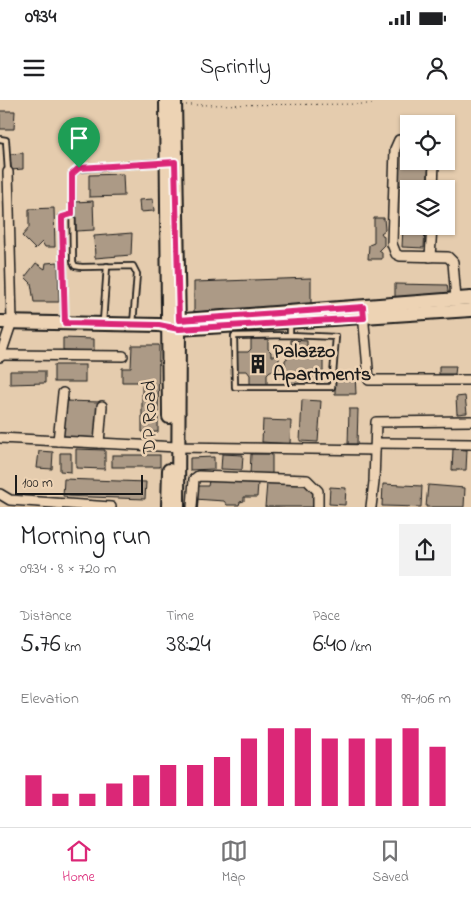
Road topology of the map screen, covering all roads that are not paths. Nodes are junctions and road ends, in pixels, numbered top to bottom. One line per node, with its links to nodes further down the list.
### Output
1 (172, 102): 4 (street, DP Road)
2 (0, 139): 5 (lane)
3 (400, 140): 8 (street)
4 (170, 162): 6 (lane); 18 (street, DP Road)
5 (8, 172): 14 (street)
6 (72, 214): 9 (lane); 15 (lane)
7 (431, 235): 8 (street)
8 (430, 257): 11 (street)
9 (107, 266): 17 (lane); 19 (lane)
10 (471, 298): 11 (street)
11 (456, 299): 13 (street)
12 (471, 310): 13 (street)
13 (363, 312): 16 (street); 22 (street)
14 (6, 321): 15 (street); 20 (street)
15 (65, 323): 17 (street)
16 (290, 323): 16 (lane); 18 (street)
17 (103, 324): 19 (street)
18 (170, 324): 19 (street); 30 (street, DP Road)
19 (133, 325)
20 (0, 356): 21 (street)
21 (123, 356)
22 (471, 380)
23 (63, 393): 27 (street)
24 (102, 406): 28 (street)
25 (471, 422): 31 (street)
26 (0, 438): 27 (street)
27 (58, 439): 28 (street); 28 (street)
28 (100, 441): 30 (street)
29 (471, 444): 31 (street)
30 (173, 447): 31 (street); 34 (street, DP Road); 35 (street, DP Road)
31 (376, 447): 38 (street)
32 (0, 494): 33 (street)
33 (111, 507)
34 (168, 507)
35 (178, 507)
36 (192, 507): 37 (street)
37 (318, 507)
38 (371, 507)

